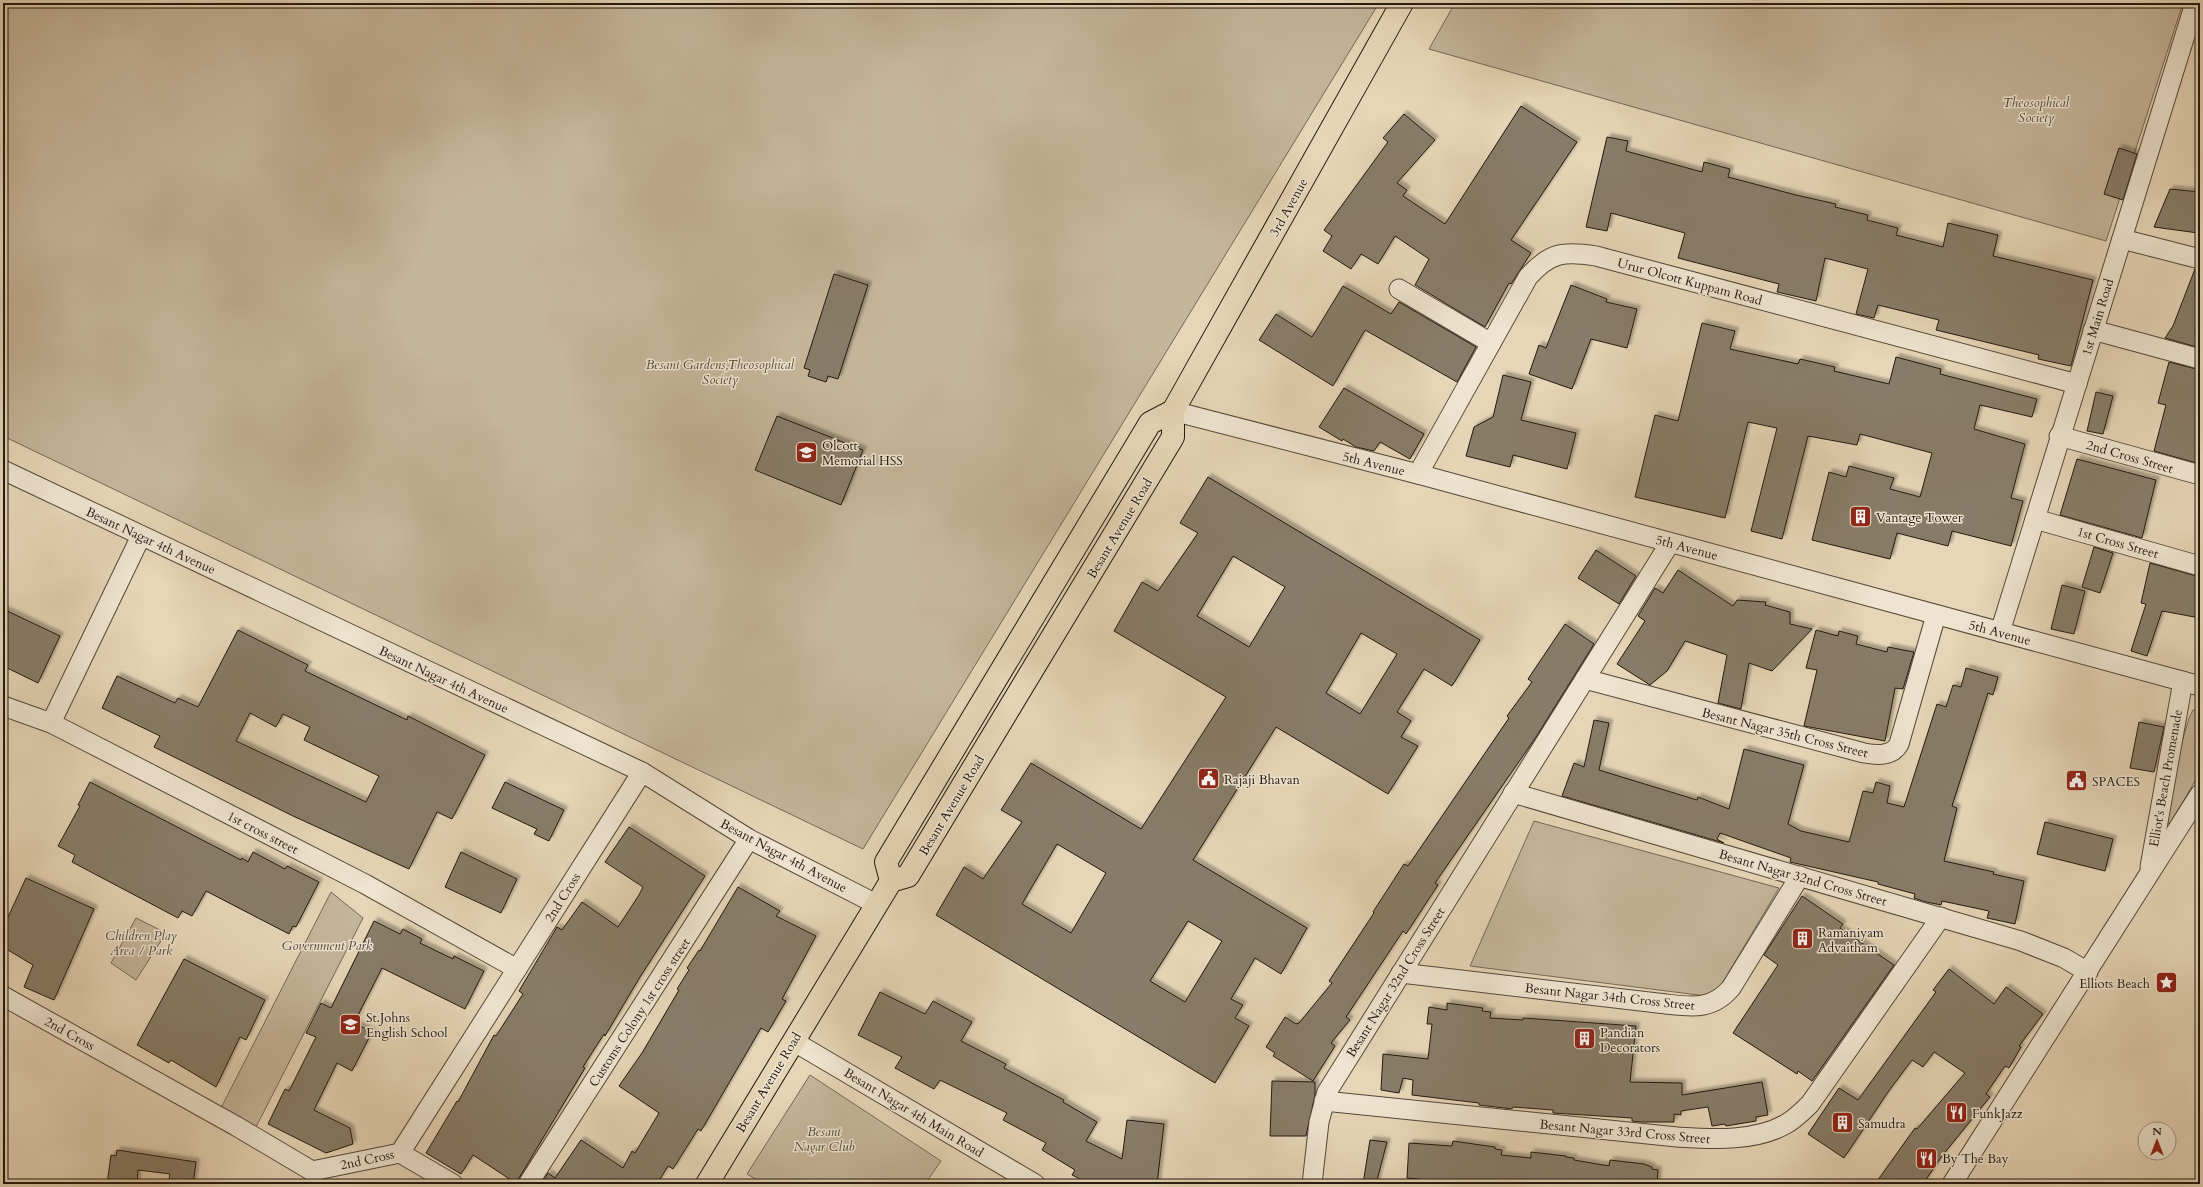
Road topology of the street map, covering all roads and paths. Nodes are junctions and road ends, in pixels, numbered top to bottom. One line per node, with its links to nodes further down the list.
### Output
1 (1402, 3): 10 (main road, 3rd Avenue)
2 (2195, 3): 3 (street, 1st Main Road)
3 (2122, 239): 4 (street); 6 (street, 1st Main Road)
4 (2200, 259)
5 (1399, 289): 7 (street)
6 (2093, 330): 8 (street); 9 (street, 1st Main Road)
7 (1490, 343): 9 (street, Urur Olcott Kuppam Road); 13 (street, Urur Olcott Kuppam Road)
8 (2200, 359)
9 (2077, 384): 11 (street, 1st Main Road)
10 (1173, 411): 13 (street, 5th Avenue); 31 (main road, Besant Avenue Road)
11 (2059, 436): 14 (street, 2nd Cross Street); 15 (street, 1st Main Road)
12 (3, 470): 16 (street, Besant Nagar 4th Avenue)
13 (1418, 474): 17 (street, 5th Avenue)
14 (2200, 475)
15 (2035, 519): 18 (street, 1st Cross Street); 20 (street, 1st Main Road)
16 (141, 536): 24 (street); 25 (street, Besant Nagar 4th Avenue)
17 (1670, 543): 19 (street, 5th Avenue); 21 (street, Besant Nagar 32nd Cross Street)
18 (2200, 566)
19 (1936, 615): 20 (street, 5th Avenue); 21 (street, Besant Nagar 35th Cross Street)
20 (2000, 632): 22 (street, 5th Avenue)
21 (1585, 680): 26 (street, Besant Nagar 32nd Cross Street)
22 (2191, 683): 30 (street, Elliot's Beach Promenade)
23 (3, 706): 24 (street, 1st cross street)
24 (51, 723): 33 (street, 1st cross street)
25 (642, 772): 28 (street, Besant Nagar 4th Avenue); 33 (street, 2nd Cross)
26 (1513, 793): 29 (street, Besant Nagar 32nd Cross Street); 34 (street, Besant Nagar 32nd Cross Street)
27 (2200, 794): 30 (street, Elliot's Beach Promenade)
28 (749, 839): 31 (street, Besant Nagar 4th Avenue); 42 (street, Customs Colony 1st cross street)
29 (1800, 876): 32 (street, Besant Nagar 32nd Cross Street); 34 (street, Besant Nagar 34th Cross Street)
30 (2148, 876): 35 (street, Elliot's Beach Promenade)
31 (876, 904): 37 (main road, Besant Avenue Road)
32 (1941, 917): 35 (street, Besant Nagar 32nd Cross Street); 38 (street, Besant Nagar 33rd Cross Street)
33 (516, 969): 39 (street, 2nd Cross)
34 (1401, 972): 38 (street, Besant Nagar 32nd Cross Street)
35 (2088, 972): 46 (street, Elliot's Beach Promenade)
36 (3, 996): 40 (street, 2nd Cross)
37 (793, 1041): 43 (main road, Besant Avenue Road); 44 (street, Besant Nagar 4th Main Road)
38 (1324, 1101): 45 (street, Besant Nagar 32nd Cross Street)
39 (400, 1153): 40 (street, 2nd Cross); 41 (street)
40 (311, 1178)
41 (453, 1184)
42 (528, 1184)
43 (706, 1184)
44 (1035, 1184)
45 (1312, 1184)
46 (1952, 1184)

